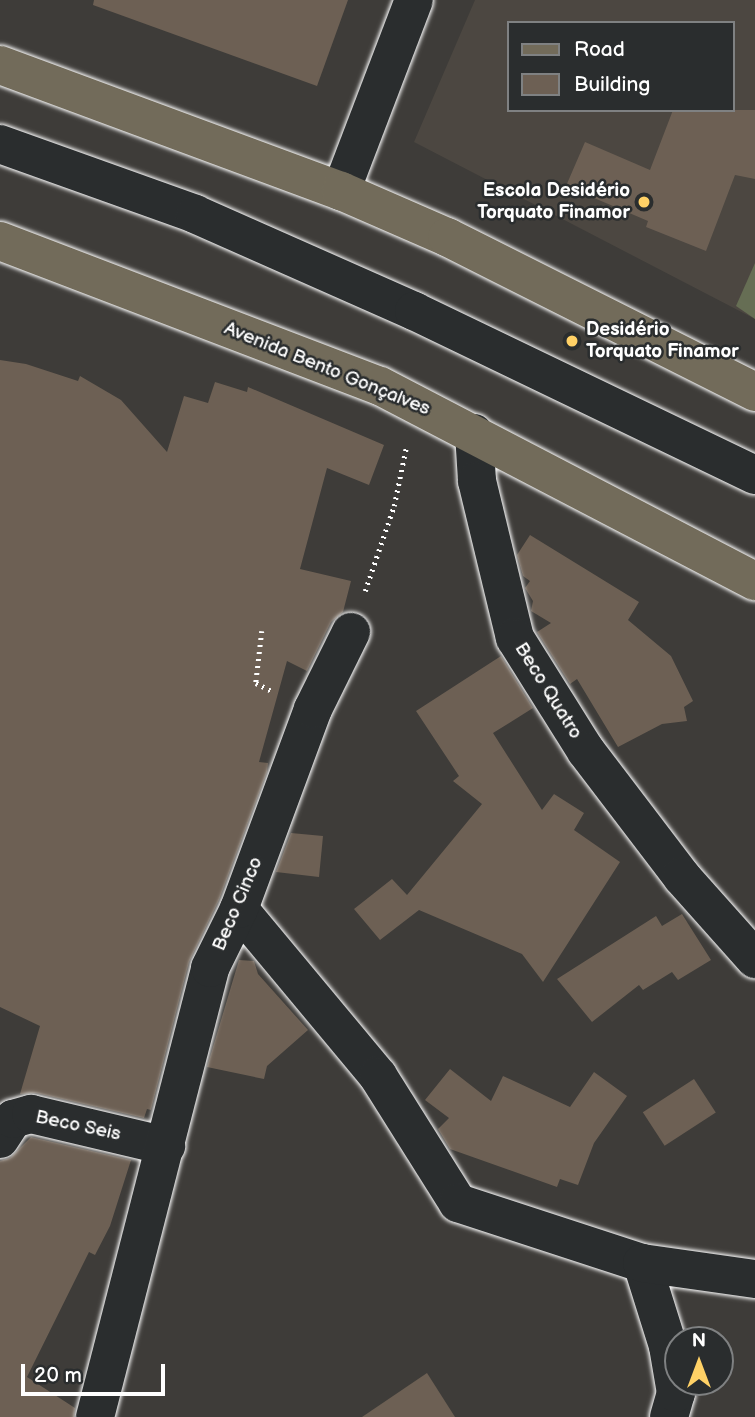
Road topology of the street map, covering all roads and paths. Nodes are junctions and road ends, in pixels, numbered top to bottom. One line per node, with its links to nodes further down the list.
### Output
1 (414, 0): 4 (street)
2 (0, 65): 4 (main road)
3 (0, 144): 9 (street)
4 (341, 191): 6 (main road)
5 (0, 241): 7 (main road, Avenida Bento Gonçalves)
6 (755, 392)
7 (416, 403): 8 (main road, Avenida Bento Gonçalves); 12 (path)
8 (474, 433): 10 (main road, Avenida Bento Gonçalves); 15 (street, Beco Quatro)
9 (755, 475)
10 (755, 580)
11 (262, 631): 13 (path)
12 (351, 632): 13 (street, Beco Cinco)
13 (313, 709): 14 (street, Beco Cinco)
14 (239, 909): 17 (street, Beco Cinco); 18 (street)
15 (755, 959)
16 (0, 1139): 17 (street, Beco Seis)
17 (166, 1146): 20 (street, Beco Cinco)
18 (642, 1263): 19 (street); 21 (street)
19 (755, 1279)
20 (95, 1417)
21 (669, 1417)

